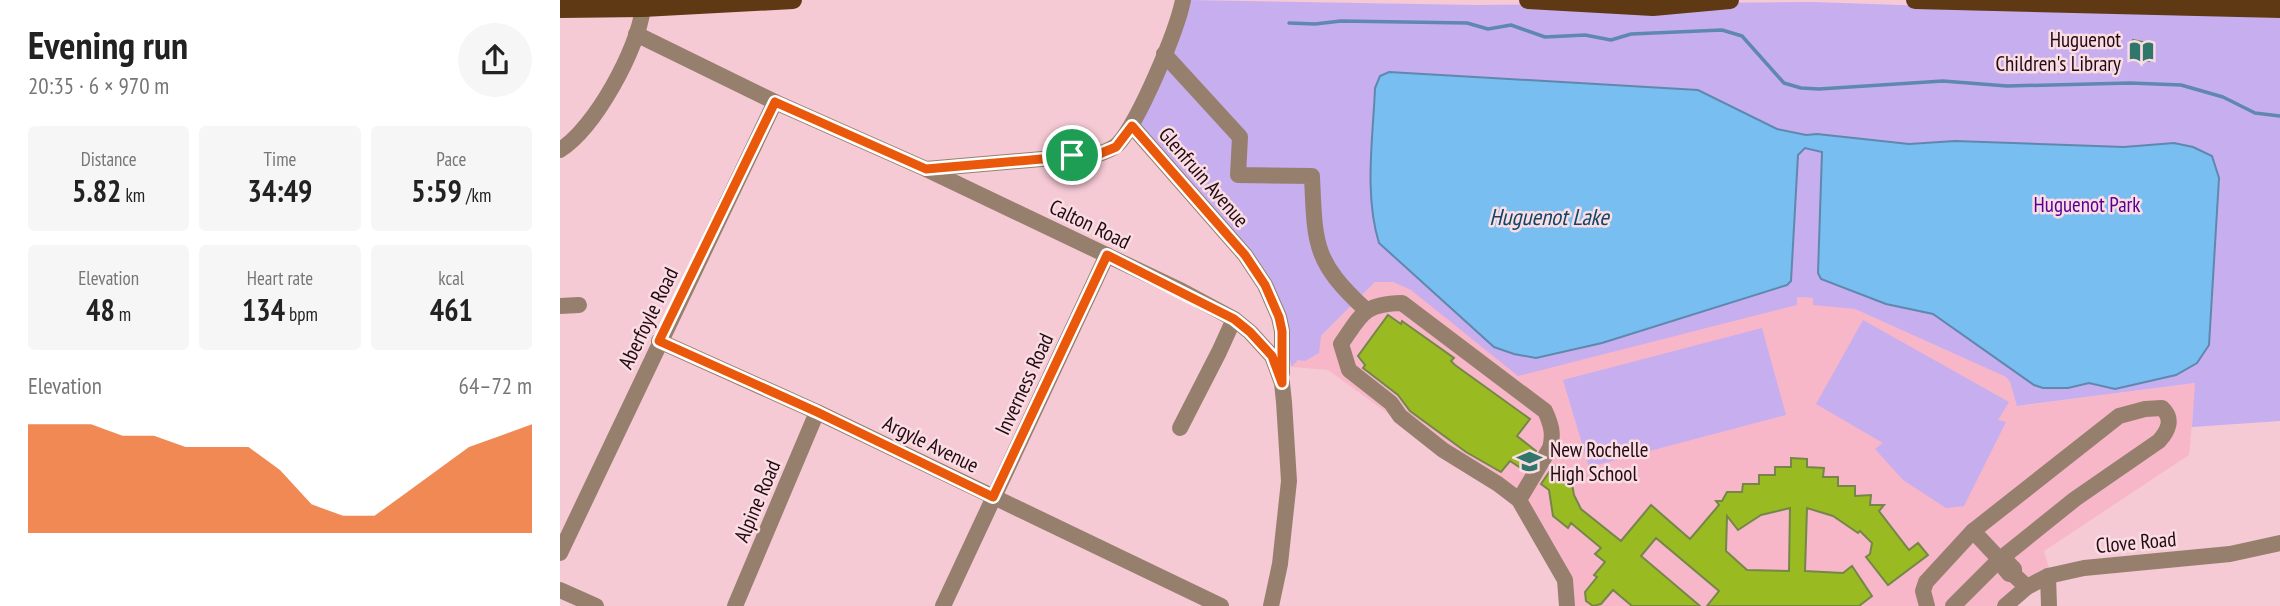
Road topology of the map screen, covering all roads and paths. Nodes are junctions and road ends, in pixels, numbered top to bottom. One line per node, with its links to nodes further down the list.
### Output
1 (793, 0): 7 (main road)
2 (1182, 0): 11 (street, Glenfruin Avenue)
3 (1528, 0): 6 (main road)
4 (1730, 0): 6 (main road)
5 (1915, 0): 9 (main road)
6 (1580, 2)
7 (643, 8): 8 (main road); 10 (street)
8 (560, 9)
9 (2280, 9)
10 (636, 34): 12 (street, Calton Road); 14 (street)
11 (1164, 54): 13 (street, Glenfruin Avenue); 19 (street)
12 (775, 102): 15 (street, Calton Road); 21 (street, Aberfoyle Road)
13 (1132, 126): 15 (street); 22 (street, Glenfruin Avenue)
14 (560, 150)
15 (926, 169): 16 (street, Calton Road)
16 (1107, 255): 20 (street, Calton Road); 25 (street, Inverness Road)
17 (579, 305): 18 (street)
18 (560, 306)
19 (1365, 309): 26 (street); 26 (street)
20 (1234, 319): 22 (street, Calton Road); 24 (street)
21 (659, 341): 23 (street, Argyle Avenue); 29 (street, Aberfoyle Road)
22 (1282, 383): 39 (street, Calton Road)
23 (817, 412): 25 (street, Argyle Avenue); 36 (street, Alpine Road)
24 (1180, 428)
25 (993, 497): 37 (street, Inverness Road); 38 (street, Argyle Avenue)
26 (1519, 500): 40 (street)
27 (1973, 531): 30 (street); 30 (street); 41 (street)
28 (2280, 543): 31 (street, Clove Road)
29 (560, 553)
30 (2006, 566): 32 (street); 42 (street)
31 (2048, 576): 32 (street, Clove Road); 43 (street)
32 (2027, 587): 34 (street, Clove Road)
33 (560, 590): 35 (street)
34 (2013, 603)
35 (596, 606)
36 (735, 606)
37 (943, 606)
38 (1221, 606)
39 (1271, 606)
40 (1567, 606)
41 (1927, 606)
42 (1953, 606)
43 (2049, 606)

